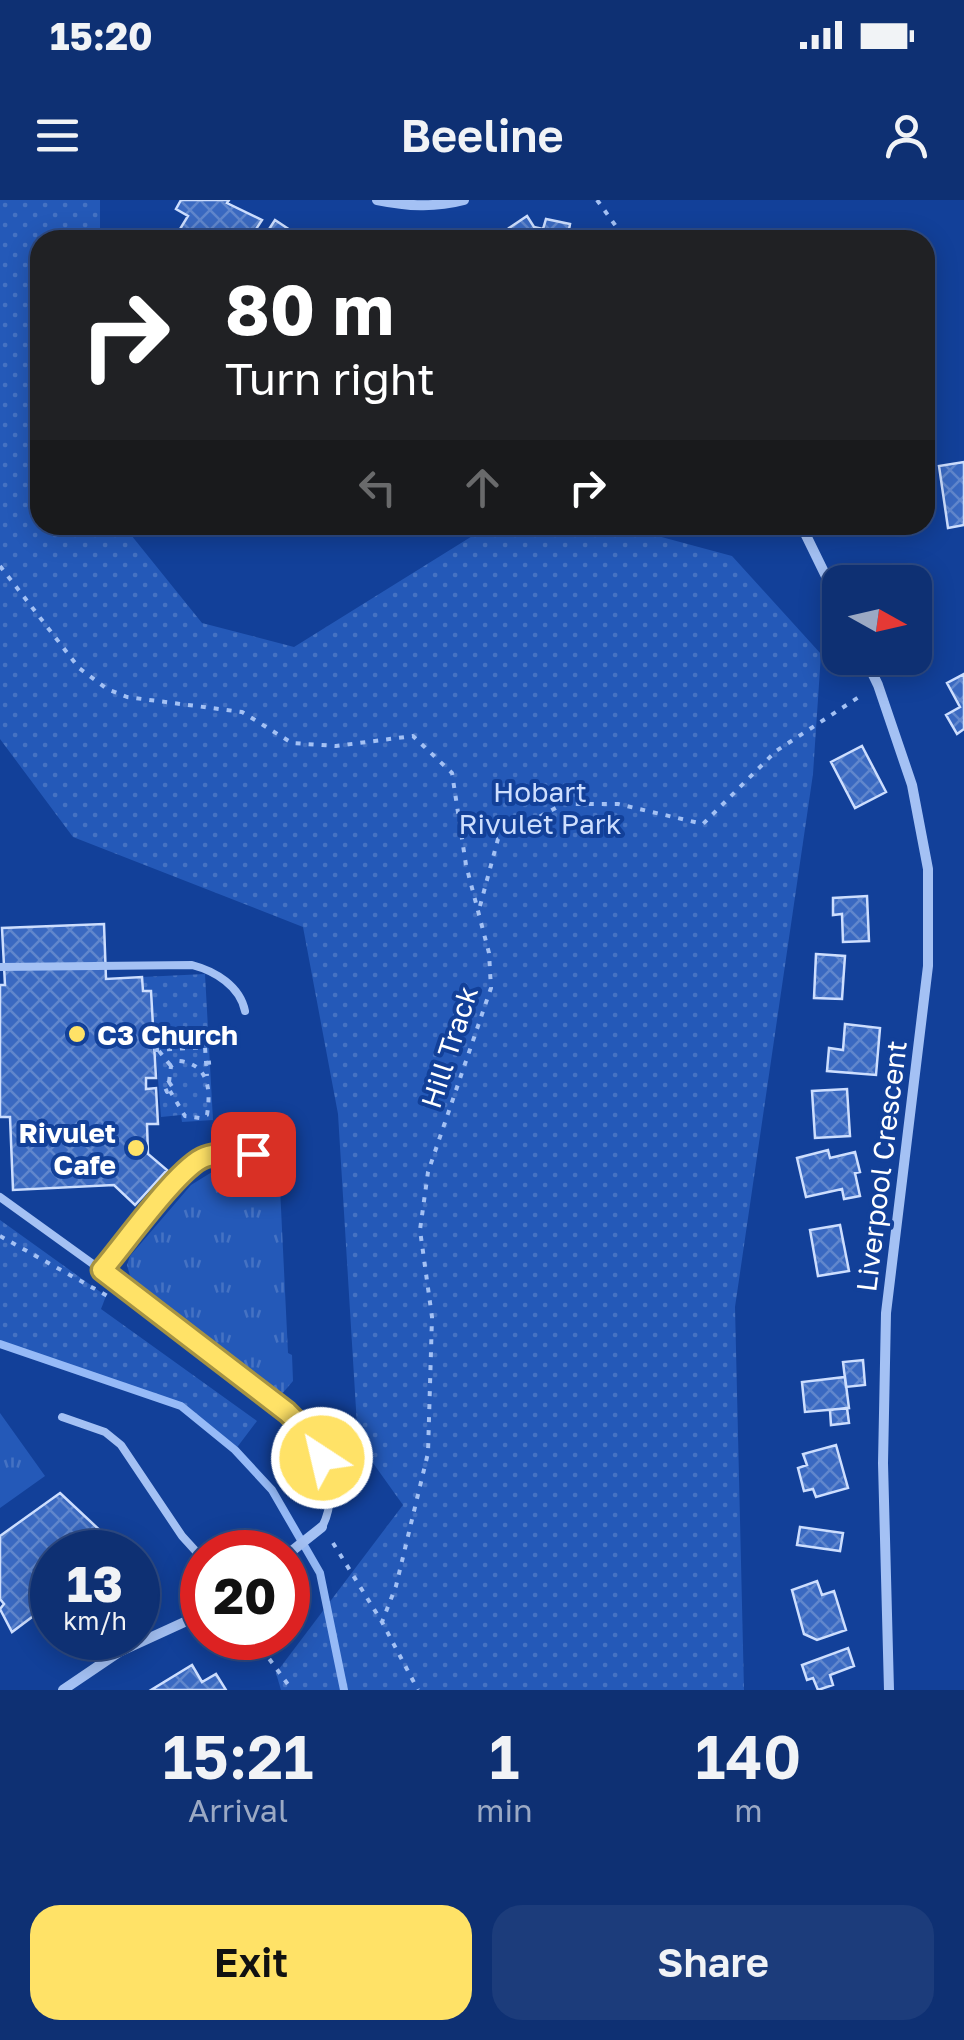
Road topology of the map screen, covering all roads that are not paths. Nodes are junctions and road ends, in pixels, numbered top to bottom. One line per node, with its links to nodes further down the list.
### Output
1 (377, 200): 2 (street)
2 (464, 200)
3 (806, 535): 4 (street)
4 (822, 569)
5 (873, 675): 17 (street, Liverpool Crescent)
6 (0, 967): 7 (lane)
7 (245, 1010)
8 (253, 1154): 10 (lane)
9 (0, 1197): 10 (lane)
10 (102, 1270): 12 (lane)
11 (62, 1418): 13 (lane)
12 (322, 1527): 14 (street)
13 (180, 1533)
14 (310, 1537)
15 (180, 1624): 16 (street)
16 (64, 1690)
17 (889, 1690)

